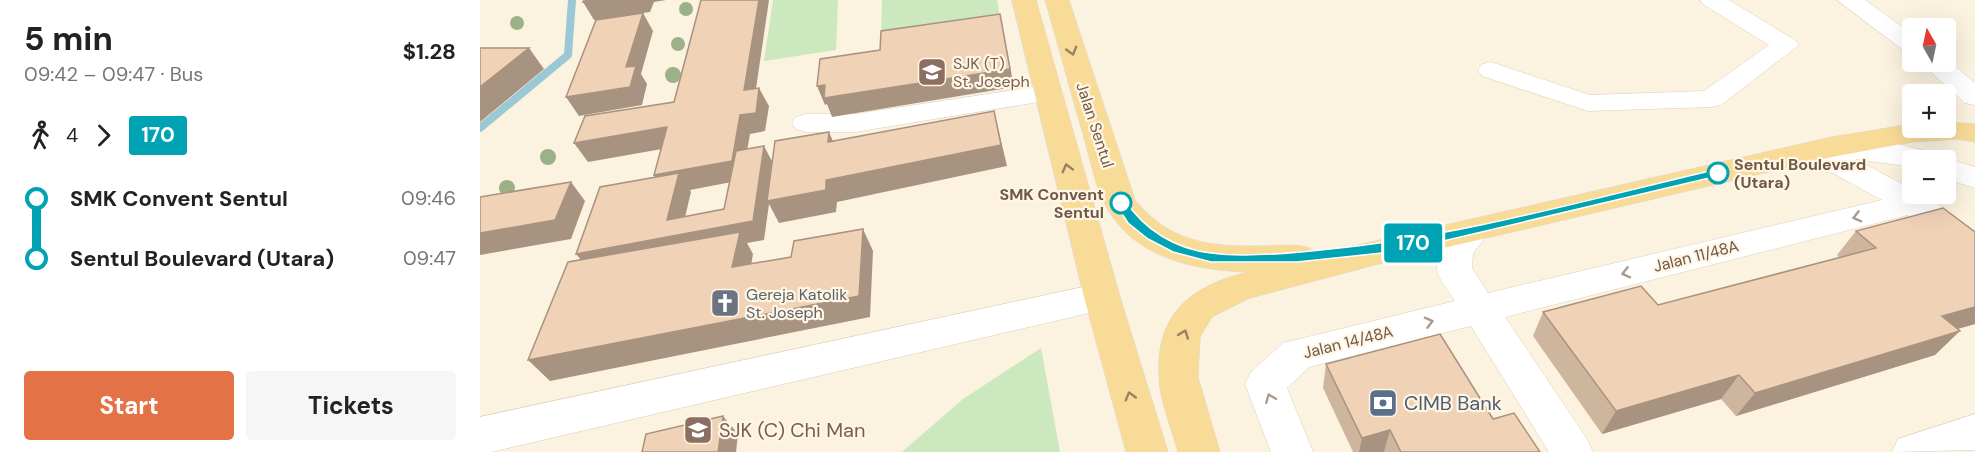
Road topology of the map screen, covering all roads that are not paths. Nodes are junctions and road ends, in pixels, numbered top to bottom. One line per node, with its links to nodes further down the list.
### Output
1 (1024, 0): 8 (main road)
2 (1057, 0): 20 (main road, Jalan Sentul, one-way to 20)
3 (1712, 0): 6 (street)
4 (1849, 0): 5 (street)
5 (1902, 38)
6 (1491, 70)
7 (1945, 72): 9 (street)
8 (1047, 93): 10 (street); 22 (main road, one-way to 8)
9 (1975, 97)
10 (806, 123)
11 (1975, 133): 12 (main road)
12 (1824, 149): 13 (street); 16 (street); 19 (main road)
13 (1902, 155)
14 (1956, 171): 15 (street)
15 (1975, 178)
16 (1902, 196)
17 (1910, 204): 23 (street, Jalan 11/48A, one-way to 23)
18 (1915, 204): 21 (street)
19 (1475, 229): 20 (main road); 23 (street)
20 (1401, 246): 27 (main road, one-way to 20)
21 (1975, 250)
22 (1102, 297): 25 (street); 26 (main road, one-way to 22)
23 (1478, 310): 28 (street, Jalan 14/48A, one-way to 23); 29 (street)
24 (1975, 432): 30 (street)
25 (480, 436)
26 (1147, 452)
27 (1198, 452)
28 (1293, 452)
29 (1572, 452)
30 (1913, 452)

